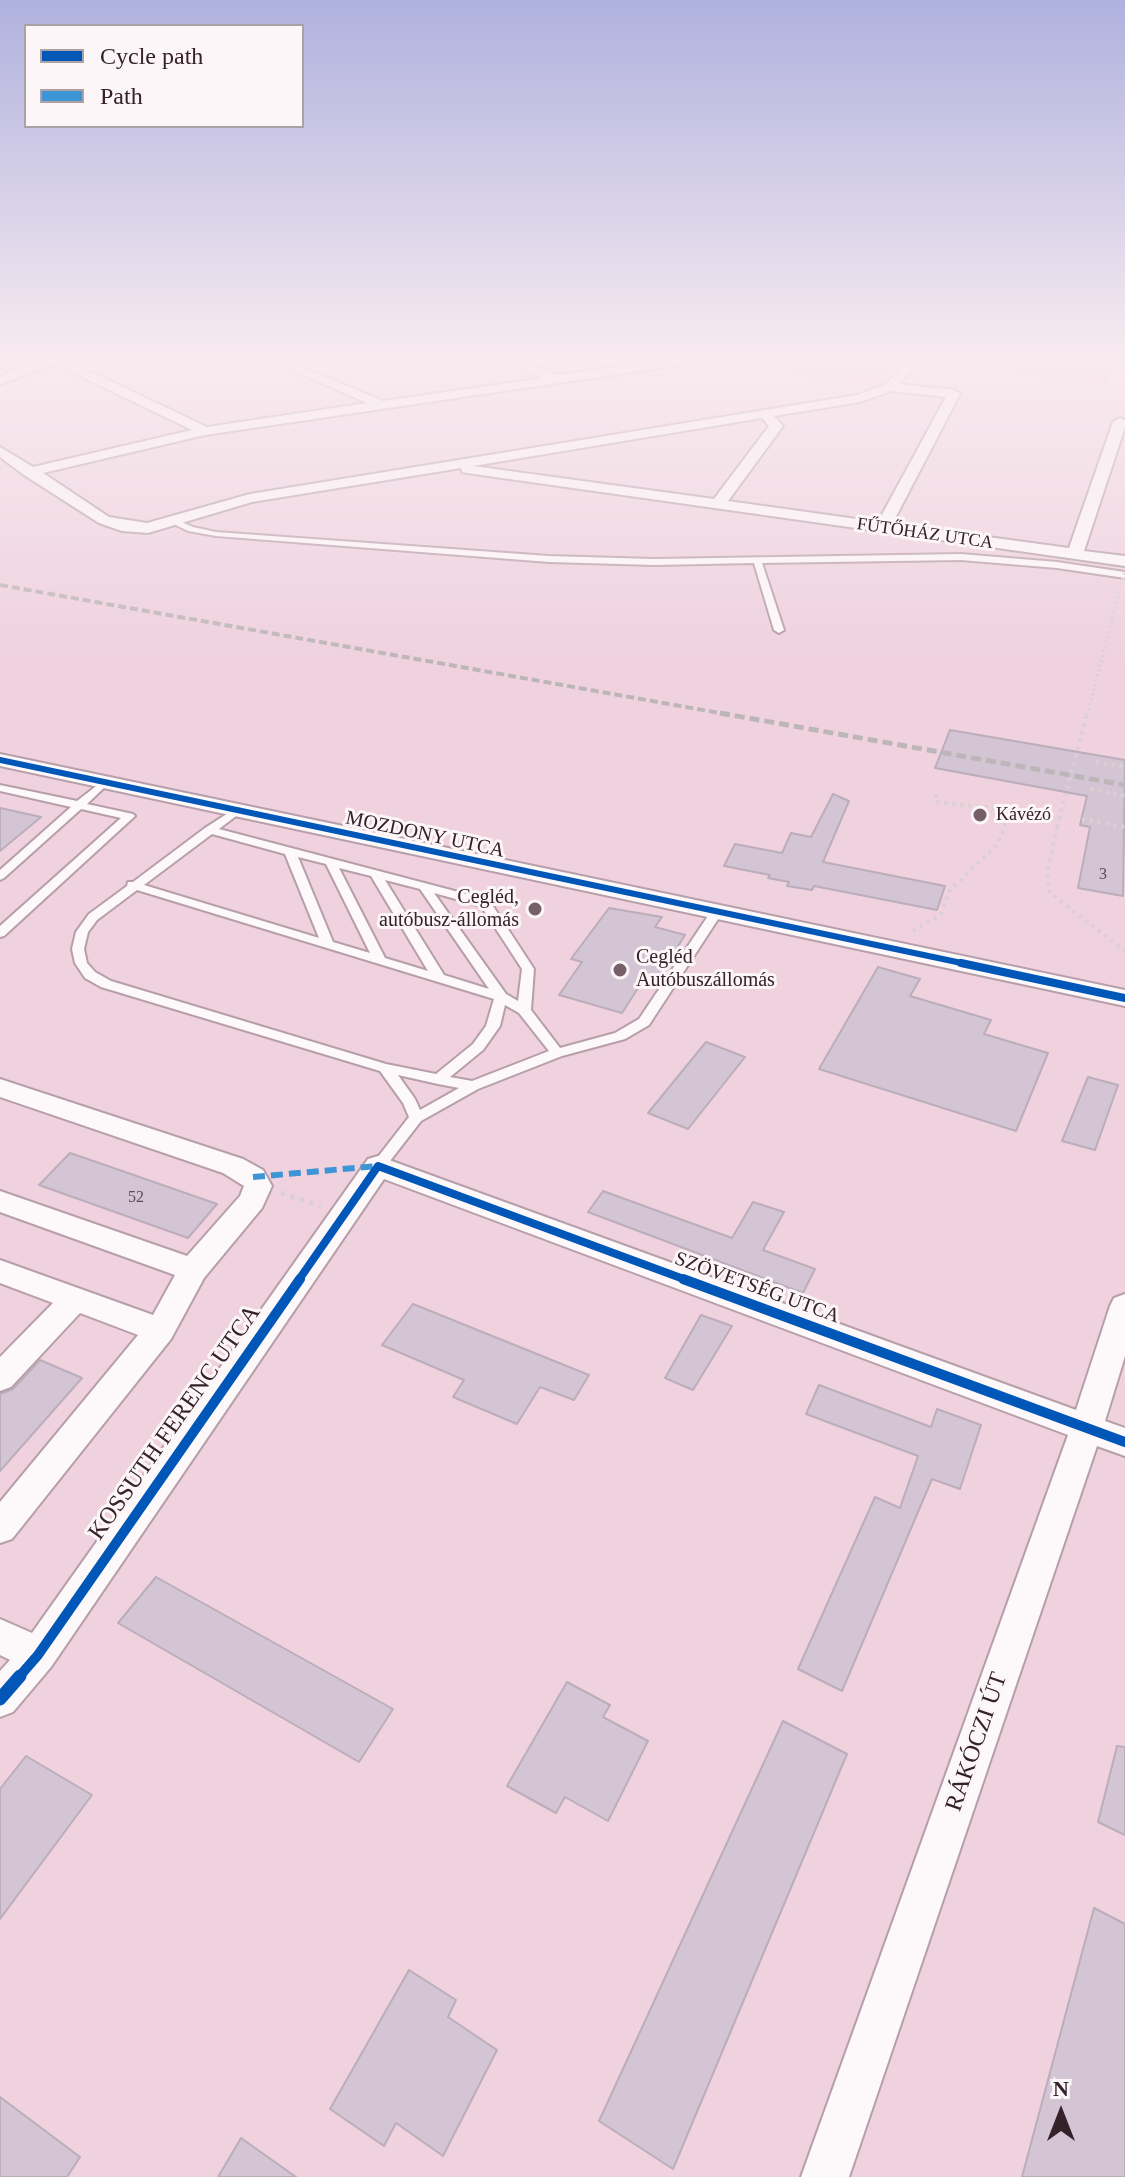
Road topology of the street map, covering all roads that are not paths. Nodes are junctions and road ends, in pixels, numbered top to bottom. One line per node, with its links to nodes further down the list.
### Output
1 (10, 459): 8 (street)
2 (87, 459): 8 (street)
3 (480, 459): 7 (street)
4 (752, 459): 9 (street)
5 (919, 459): 11 (street)
6 (1108, 459): 12 (street)
7 (440, 465): 9 (street, FŰTŐHÁZ UTCA); 10 (street)
8 (29, 472): 10 (street)
9 (719, 503): 11 (street, FŰTŐHÁZ UTCA)
10 (175, 521): 13 (lane)
11 (882, 528): 12 (street, FŰTŐHÁZ UTCA)
12 (1075, 554): 14 (street, FŰTŐHÁZ UTCA)
13 (757, 559): 15 (lane); 16 (lane)
14 (1125, 561)
15 (1125, 572)
16 (779, 630)
17 (0, 760): 18 (street, MOZDONY UTCA)
18 (104, 783): 20 (lane); 21 (street, MOZDONY UTCA)
19 (0, 788): 20 (lane)
20 (78, 805): 26 (lane); 30 (lane)
21 (236, 811): 22 (lane); 29 (street, MOZDONY UTCA)
22 (209, 830): 23 (lane); 27 (lane)
23 (290, 852): 24 (lane); 31 (lane)
24 (331, 863): 25 (lane); 32 (lane)
25 (376, 875): 28 (lane); 33 (lane)
26 (0, 876)
27 (132, 885): 31 (lane); 38 (lane)
28 (424, 887): 34 (lane); 36 (lane)
29 (716, 913): 35 (street, MOZDONY UTCA); 37 (lane)
30 (0, 933)
31 (328, 945): 32 (lane)
32 (380, 960): 33 (lane)
33 (439, 978): 34 (lane)
34 (501, 997): 36 (lane); 39 (lane)
35 (1125, 998)
36 (524, 1010): 37 (lane)
37 (557, 1053): 40 (lane)
38 (385, 1068): 39 (lane); 42 (lane)
39 (438, 1079): 40 (lane)
40 (473, 1086): 42 (lane)
41 (0, 1088): 45 (street)
42 (416, 1118): 43 (lane)
43 (378, 1166): 51 (street, SZÖVETSÉG UTCA); 55 (street, KOSSUTH FERENC UTCA)
44 (0, 1201): 45 (street)
45 (193, 1270): 49 (street)
46 (0, 1271): 47 (street)
47 (75, 1299): 49 (street); 50 (street)
48 (1125, 1306): 51 (street, RÁKÓCZI ÚT)
49 (160, 1330): 53 (street)
50 (0, 1378)
51 (1087, 1427): 52 (street, SZÖVETSÉG UTCA); 57 (street, RÁKÓCZI ÚT)
52 (1125, 1442)
53 (0, 1528)
54 (0, 1636): 55 (street)
55 (38, 1655): 56 (street, KOSSUTH FERENC UTCA)
56 (0, 1699)
57 (825, 2177)

